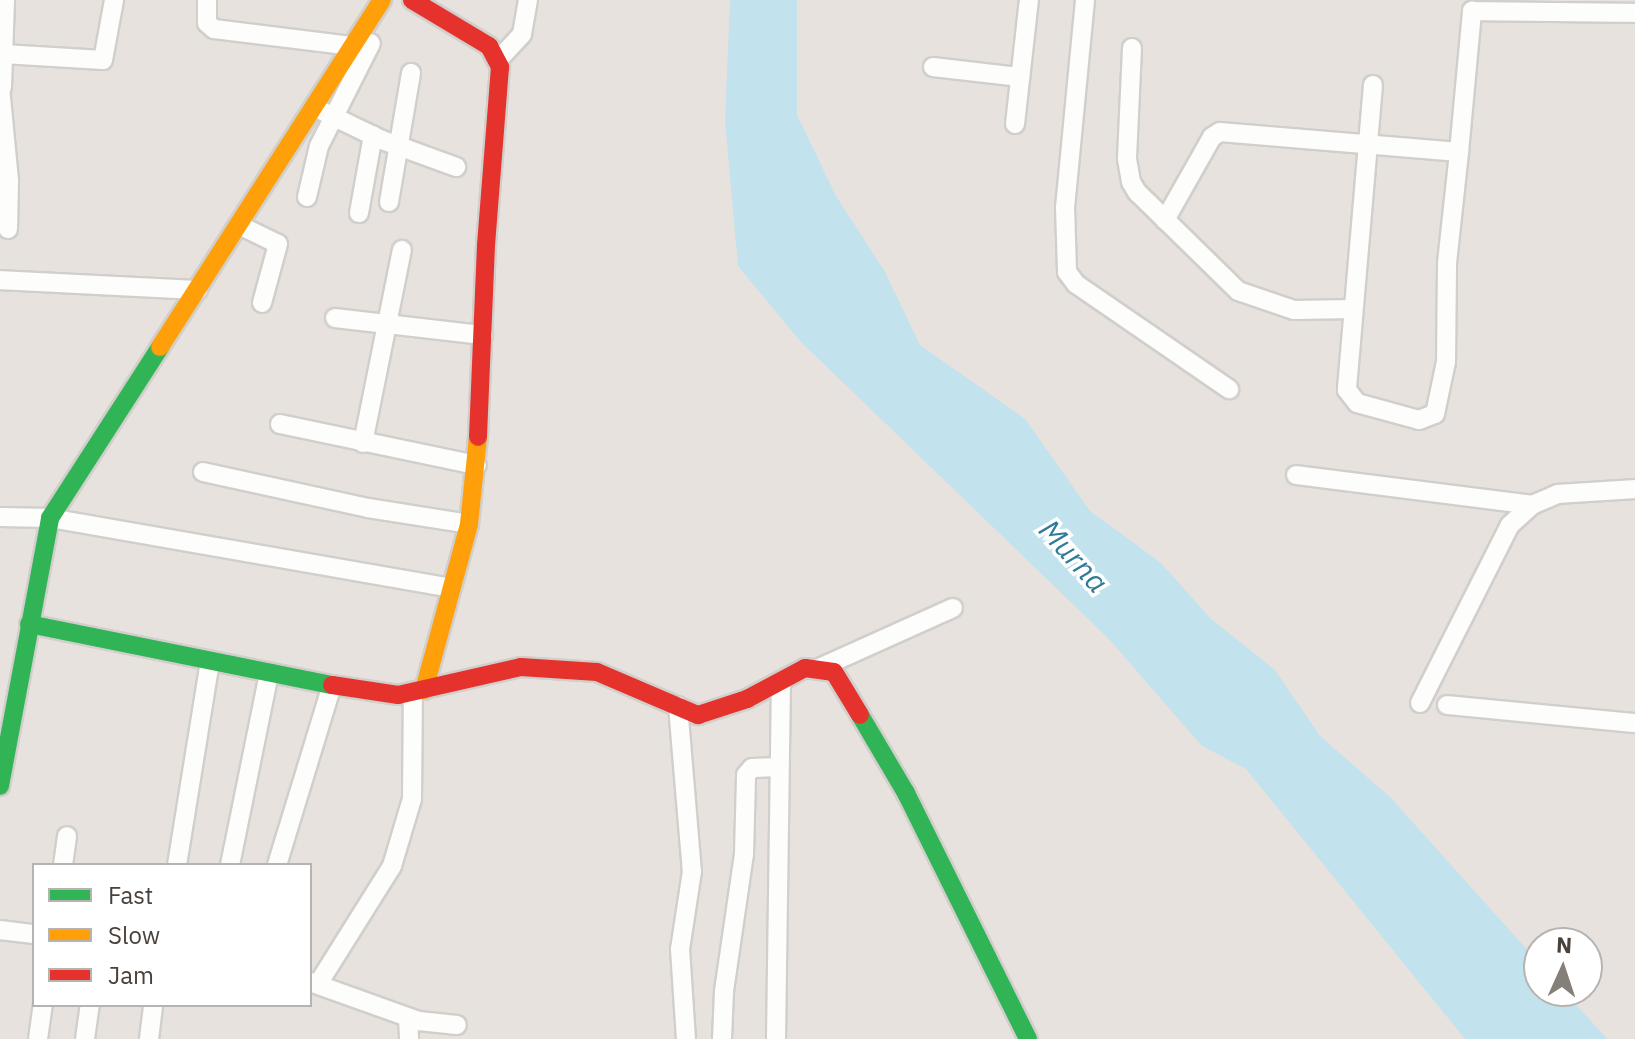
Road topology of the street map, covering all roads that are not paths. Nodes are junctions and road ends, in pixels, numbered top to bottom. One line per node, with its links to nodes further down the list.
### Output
1 (5, 0): 13 (street)
2 (114, 0): 13 (street)
3 (207, 0): 11 (street)
4 (382, 0): 11 (street)
5 (412, 0): 14 (street)
6 (528, 0): 14 (street)
7 (1029, 0): 17 (street)
8 (1085, 0): 44 (street)
9 (1546, 6): 10 (street); 27 (street)
10 (1635, 13)
11 (362, 45): 20 (street); 21 (street)
12 (1132, 48): 33 (street)
13 (3, 54): 19 (street)
14 (499, 59): 43 (street)
15 (933, 67): 17 (street)
16 (411, 73): 25 (street)
17 (1020, 77): 22 (street)
18 (1373, 85): 24 (street)
19 (1, 87): 26 (street)
20 (314, 107): 21 (street); 34 (street)
21 (332, 116): 23 (street); 30 (street)
22 (1015, 124)
23 (373, 135): 25 (street); 32 (street)
24 (1367, 145): 27 (street); 33 (street); 40 (street)
25 (398, 146): 28 (street); 31 (street)
26 (3, 147): 29 (street)
27 (1459, 152): 40 (street)
28 (456, 167)
29 (4, 181): 35 (street)
30 (307, 197)
31 (389, 202)
32 (359, 213)
33 (1165, 220): 40 (street)
34 (239, 225): 38 (street); 39 (street)
35 (8, 229)
36 (402, 250): 42 (street)
37 (0, 283): 38 (street)
38 (198, 290): 53 (street)
39 (262, 303)
40 (1353, 309)
41 (335, 318): 42 (street)
42 (388, 323): 43 (street); 46 (street)
43 (483, 335): 47 (street)
44 (1229, 389)
45 (280, 424): 46 (street)
46 (363, 443): 47 (street)
47 (477, 465): 54 (street)
48 (203, 472): 54 (street)
49 (1296, 475): 51 (street)
50 (1635, 489): 51 (street)
51 (1532, 505): 64 (street)
52 (0, 517): 53 (street)
53 (50, 518): 55 (street); 57 (street)
54 (469, 524): 55 (street)
55 (451, 588): 63 (street)
56 (953, 608): 59 (street)
57 (29, 624): 58 (street); 69 (street)
58 (210, 661): 60 (street); 72 (street)
59 (817, 669): 61 (street); 90 (street)
60 (269, 673): 62 (street); 73 (street)
61 (781, 681): 66 (street); 68 (street)
62 (332, 685): 63 (street); 74 (street)
63 (419, 691): 66 (street); 77 (street)
64 (1420, 703)
65 (1447, 705): 67 (street)
66 (678, 706): 87 (street)
67 (1635, 723)
68 (779, 767): 88 (street); 89 (street)
69 (0, 786)
70 (67, 836): 71 (street)
71 (63, 863)
72 (177, 863)
73 (230, 863)
74 (278, 863)
75 (0, 930): 76 (street)
76 (32, 934)
77 (314, 983): 81 (street)
78 (43, 1007): 83 (street)
79 (90, 1007): 84 (street)
80 (153, 1007): 85 (street)
81 (408, 1018): 82 (street); 86 (street)
82 (457, 1025)
83 (38, 1039)
84 (85, 1039)
85 (149, 1039)
86 (409, 1039)
87 (686, 1039)
88 (722, 1039)
89 (776, 1039)
90 (1028, 1039)

